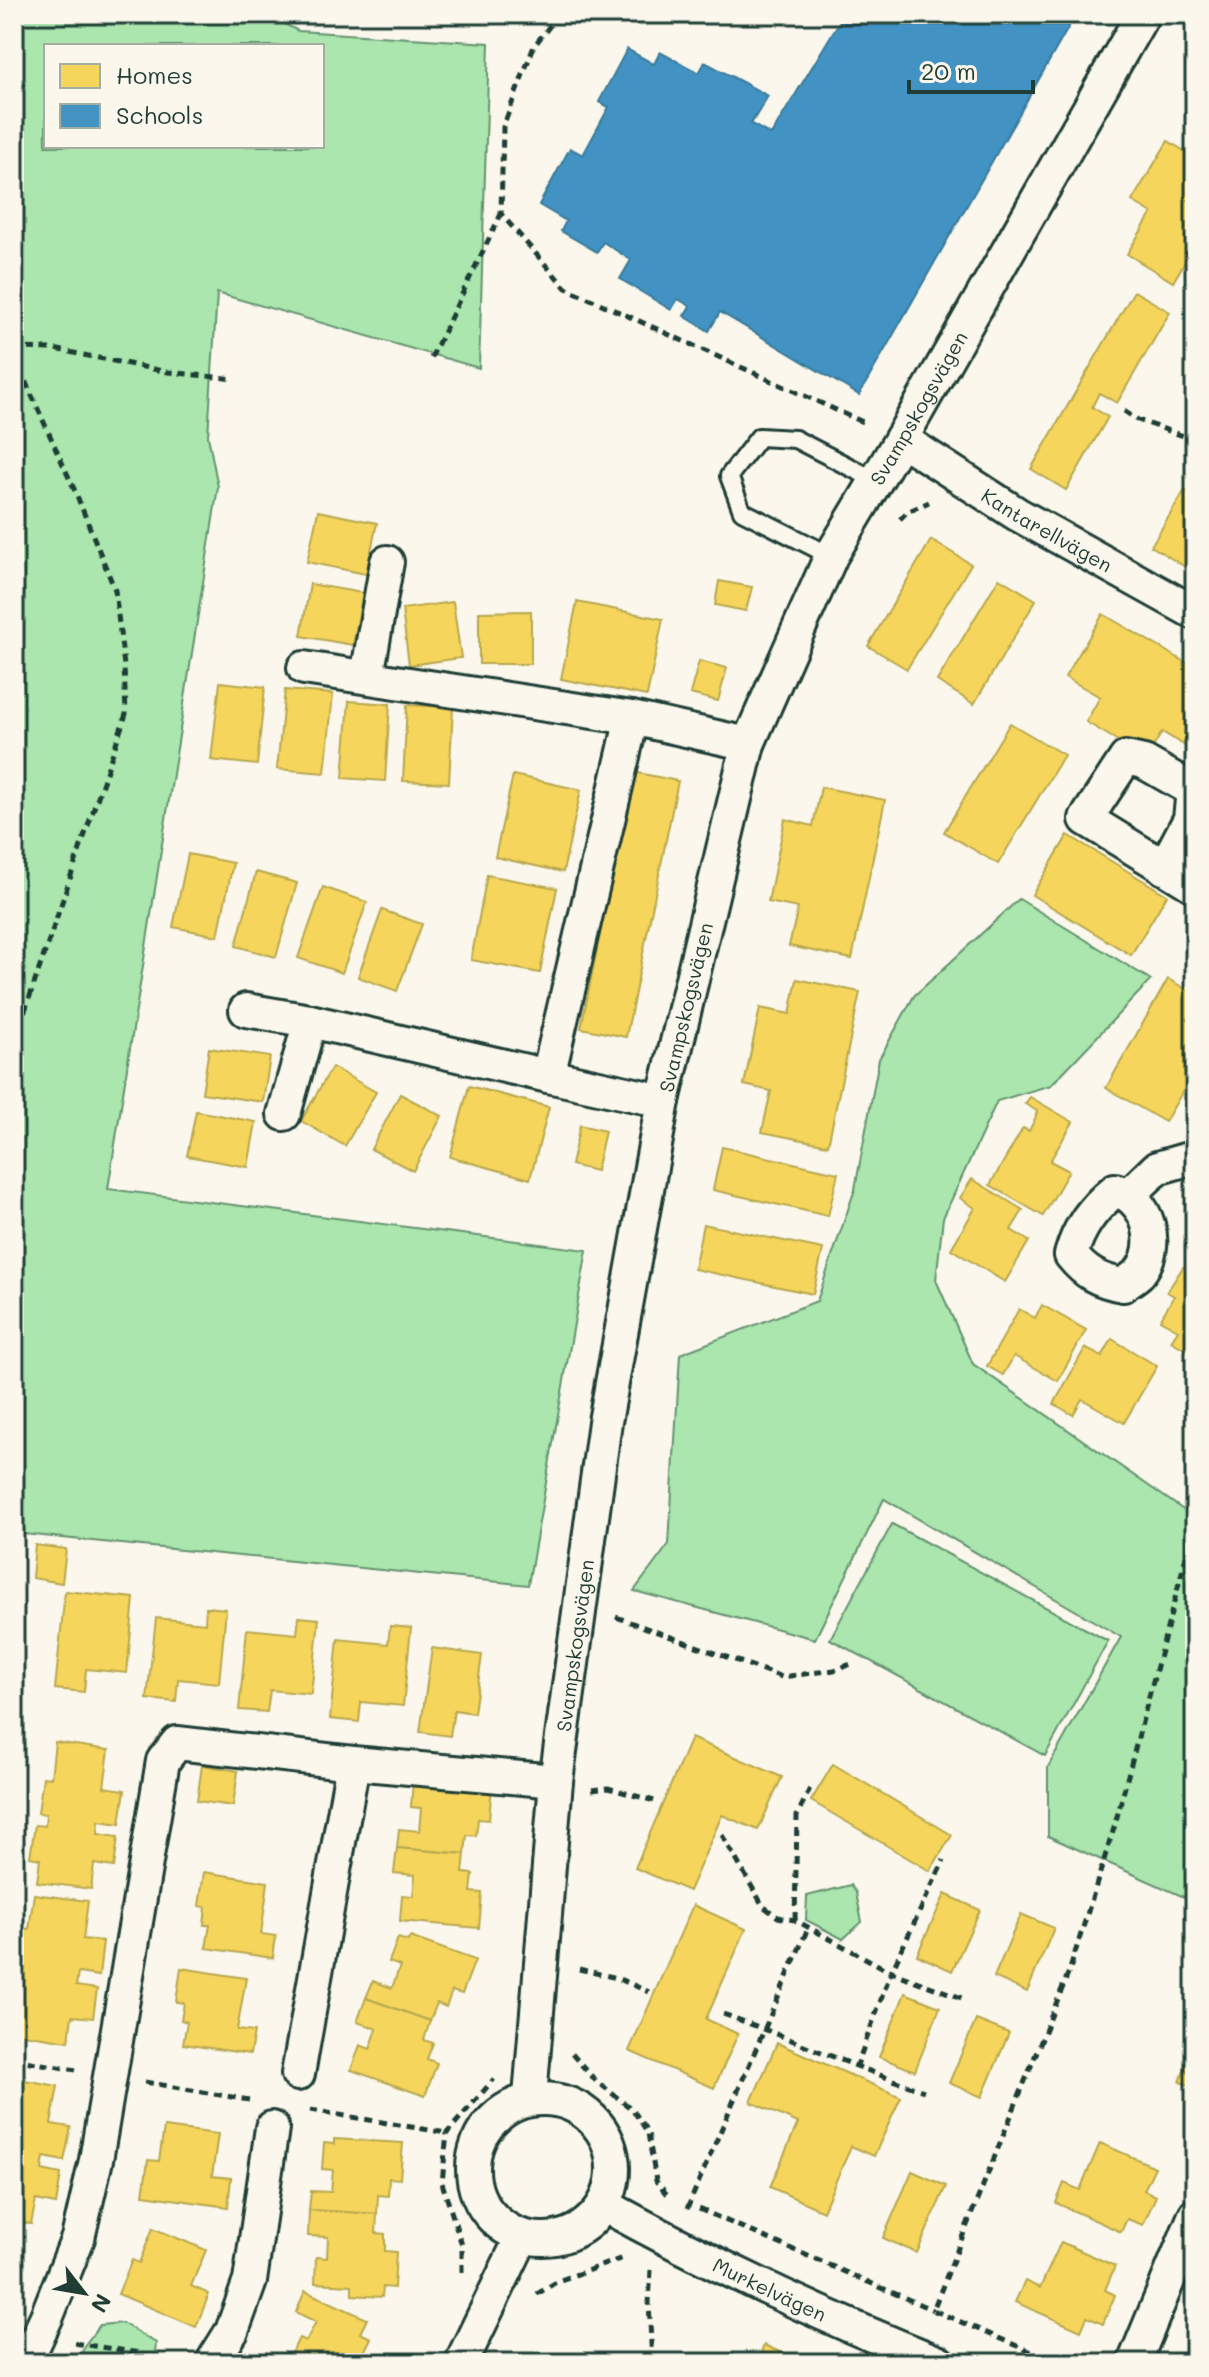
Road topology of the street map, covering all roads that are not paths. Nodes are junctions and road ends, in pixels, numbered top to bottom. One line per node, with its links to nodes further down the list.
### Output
1 (1143, 14): 2 (street, Svampskogsvägen)
2 (901, 439): 3 (street, Svampskogsvägen); 6 (street, Kantarellvägen)
3 (875, 480): 4 (street, Svampskogsvägen); 4 (lane)
4 (831, 556): 10 (street, Svampskogsvägen)
5 (387, 562): 8 (street)
6 (1195, 613)
7 (304, 668): 8 (street)
8 (367, 676): 9 (street)
9 (632, 718): 10 (street); 15 (street)
10 (748, 744): 16 (street, Svampskogsvägen)
11 (1164, 868): 12 (street)
12 (1195, 886)
13 (246, 1010): 14 (street)
14 (310, 1021): 15 (street); 17 (street)
15 (548, 1076): 16 (street)
16 (663, 1101): 21 (street, Svampskogsvägen)
17 (284, 1114)
18 (1195, 1157): 19 (street)
19 (1130, 1194)
20 (353, 1763): 21 (street); 22 (street); 28 (street)
21 (570, 1786): 23 (street, Svampskogsvägen)
22 (298, 2074)
23 (530, 2097): 25 (street); 27 (street)
24 (272, 2128): 29 (street)
25 (604, 2205): 27 (street); 31 (street, Murkelvägen)
26 (1195, 2215): 32 (street)
27 (522, 2237): 30 (street)
28 (25, 2363)
29 (212, 2363)
30 (461, 2363)
31 (939, 2363)
32 (1134, 2363)

